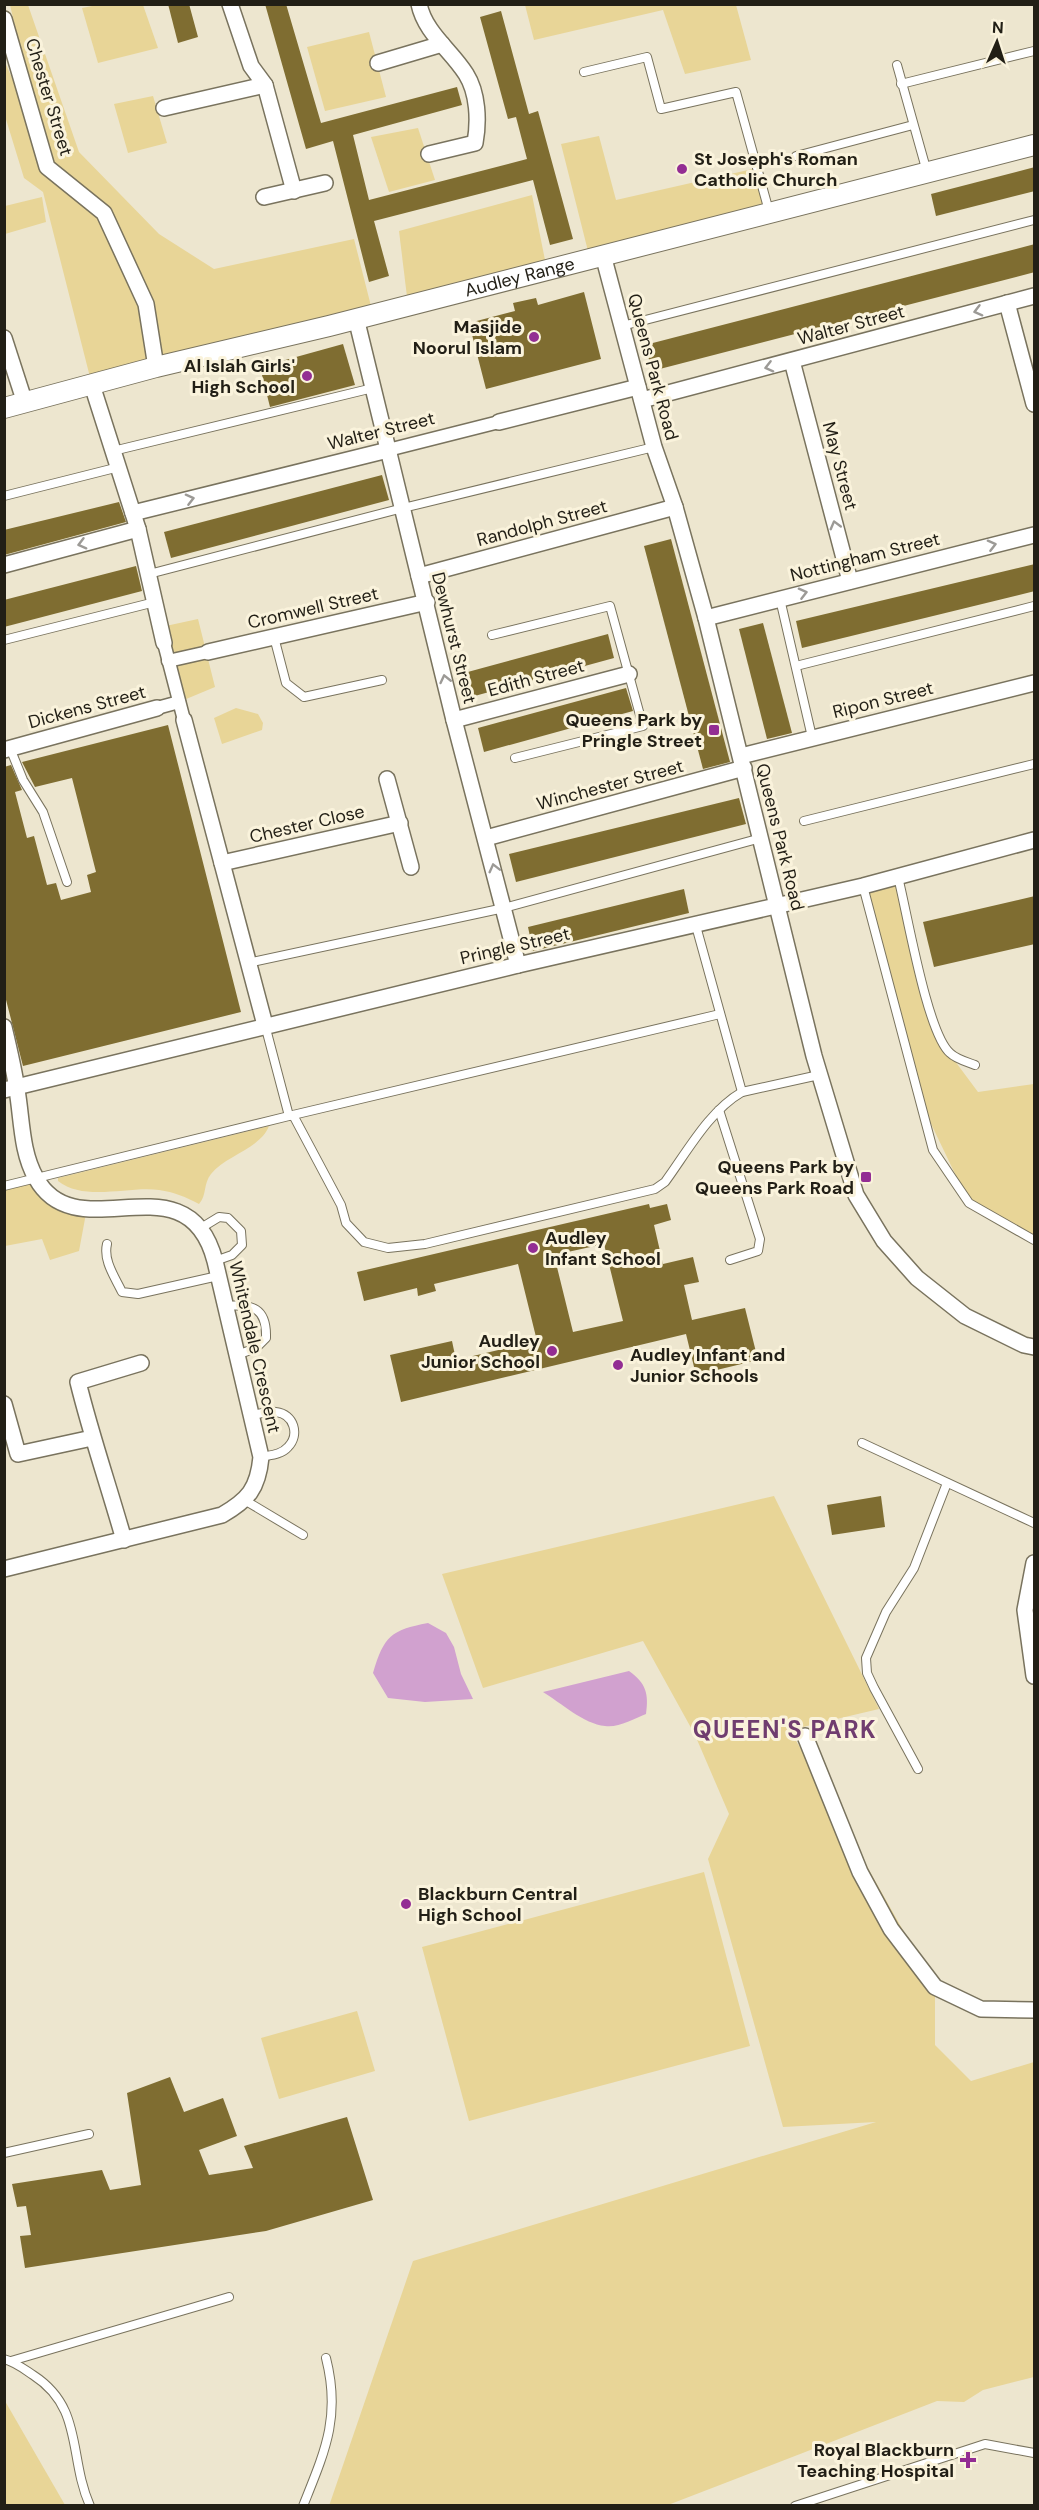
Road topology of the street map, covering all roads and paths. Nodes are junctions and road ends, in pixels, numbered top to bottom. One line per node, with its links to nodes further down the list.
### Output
1 (230, 4): 10 (street)
2 (419, 4): 4 (street)
3 (4, 20): 29 (street, Chester Street)
4 (442, 44): 6 (street); 14 (street)
5 (1035, 51): 9 (lane)
6 (378, 63)
7 (897, 65): 9 (lane)
8 (584, 72): 20 (lane)
9 (901, 84): 12 (lane)
10 (265, 85): 11 (street); 18 (street)
11 (164, 108)
12 (913, 125): 15 (lane); 16 (lane)
13 (1035, 145): 16 (street, Audley Range)
14 (429, 154)
15 (796, 156)
16 (927, 172): 20 (street, Audley Range)
17 (325, 183): 18 (street)
18 (294, 191): 19 (street)
19 (264, 197)
20 (770, 212): 22 (street, Audley Range)
21 (1035, 220): 26 (lane)
22 (603, 255): 25 (street, Audley Range); 26 (street, Queens Park Road)
23 (1035, 296): 24 (street, Walter Street)
24 (1007, 303): 28 (street, Walter Street, one-way to 28); 34 (street)
25 (356, 318): 29 (street, Audley Range); 31 (street, Dewhurst Street)
26 (622, 326): 32 (street, Queens Park Road)
27 (4, 338): 33 (street)
28 (792, 361): 32 (street, Walter Street, one-way to 32); 50 (street, May Street, one-way to 28)
29 (156, 368): 30 (street, Audley Range)
30 (92, 385): 33 (street, Audley Range); 38 (street)
31 (373, 388): 38 (lane); 39 (street, Dewhurst Street)
32 (640, 393): 36 (street, Walter Street); 37 (street, Queens Park Road)
33 (25, 403): 35 (street, Audley Range)
34 (1035, 404)
35 (4, 408)
36 (499, 422): 39 (street, Walter Street)
37 (654, 447): 42 (street, Queens Park Road); 43 (lane)
38 (113, 450): 40 (street)
39 (388, 450): 43 (street, Dewhurst Street); 44 (street, Walter Street, one-way to 39)
40 (118, 467): 41 (lane); 44 (street)
41 (4, 496)
42 (675, 507): 49 (street, Randolph Street); 55 (street, Queens Park Road)
43 (403, 508): 48 (lane); 49 (street, Dewhurst Street)
44 (133, 513): 45 (street)
45 (138, 529): 47 (street, one-way to 47); 48 (street)
46 (1035, 535): 50 (street, Nottingham Street, one-way to 46)
47 (4, 565)
48 (148, 574): 52 (street)
49 (419, 576): 53 (street, Dewhurst Street)
50 (850, 581): 51 (street, Nottingham Street, one-way to 50)
51 (780, 599): 55 (street, Nottingham Street); 62 (lane)
52 (155, 602): 58 (lane); 59 (street)
53 (427, 603): 57 (street, Cromwell Street); 69 (street, Dewhurst Street, one-way to 53)
54 (1035, 606): 62 (lane)
55 (706, 618): 73 (street, Queens Park Road)
56 (492, 635): 63 (lane)
57 (274, 637): 60 (street, Cromwell Street); 64 (lane)
58 (4, 640)
59 (164, 643): 61 (street)
60 (208, 652): 61 (street)
61 (168, 661): 66 (street)
62 (796, 666): 70 (lane)
63 (628, 674): 69 (street, Edith Street); 72 (lane)
64 (382, 680)
65 (1035, 683): 70 (street, Ripon Street)
66 (179, 702): 67 (street, Dickens Street); 68 (street)
67 (157, 708): 71 (street, Dickens Street)
68 (184, 720): 81 (street)
69 (454, 720): 78 (street, Dewhurst Street)
70 (812, 737): 73 (street, Ripon Street)
71 (7, 749): 84 (lane)
72 (515, 758)
73 (742, 762): 78 (street, Winchester Street); 79 (street, Queens Park Road)
74 (1035, 764): 76 (lane)
75 (387, 779): 77 (street)
76 (804, 821)
77 (400, 823): 81 (street, Chester Close); 82 (street)
78 (486, 838): 87 (street, Dewhurst Street, one-way to 78)
79 (761, 838): 86 (street, Queens Park Road); 87 (lane)
80 (1035, 840): 83 (street, Pringle Street)
81 (222, 863): 89 (street)
82 (411, 867)
83 (898, 877): 85 (street, Pringle Street); 94 (lane)
84 (67, 882)
85 (863, 886): 86 (street, Pringle Street); 103 (lane)
86 (777, 906): 88 (street, Pringle Street); 95 (street, Queens Park Road)
87 (504, 908): 89 (lane); 90 (street, Dewhurst Street)
88 (696, 926): 90 (street, Pringle Street); 91 (lane)
89 (249, 963): 92 (street)
90 (518, 965): 92 (street, Pringle Street)
91 (720, 1014): 97 (lane); 99 (lane)
92 (265, 1026): 96 (street, Pringle Street); 99 (lane)
93 (4, 1027): 96 (street)
94 (975, 1065)
95 (819, 1075): 97 (lane); 108 (street, Queens Park Road)
96 (11, 1089): 100 (street)
97 (742, 1092): 98 (lane)
98 (719, 1110): 99 (lane); 105 (lane)
99 (291, 1115): 100 (lane)
100 (36, 1179): 101 (lane); 102 (street)
101 (4, 1186)
102 (201, 1228): 106 (street, Whitendale Crescent); 106 (lane)
103 (1035, 1240)
104 (107, 1244): 106 (lane)
105 (730, 1260)
106 (217, 1269): 107 (street, Whitendale Crescent)
107 (224, 1306): 109 (street, Whitendale Crescent); 109 (lane)
108 (1035, 1347)
109 (237, 1355): 112 (street, Whitendale Crescent)
110 (141, 1363): 113 (street)
111 (4, 1404): 113 (street)
112 (252, 1415): 115 (street, Whitendale Crescent); 115 (lane)
113 (92, 1438): 120 (street)
114 (862, 1443): 116 (lane)
115 (261, 1457): 117 (street, Whitendale Crescent)
116 (948, 1483): 118 (lane); 125 (lane)
117 (246, 1501): 119 (lane); 120 (street)
118 (1035, 1523)
119 (303, 1535)
120 (124, 1540): 122 (street)
121 (1035, 1563): 123 (street)
122 (4, 1569)
123 (1035, 1676)
124 (805, 1736): 126 (street)
125 (918, 1769)
126 (1035, 2010)
127 (89, 2134): 128 (lane)
128 (4, 2153)
129 (229, 2297): 131 (lane)
130 (326, 2358): 134 (lane)
131 (8, 2360): 133 (lane)
132 (1035, 2453): 135 (lane)
133 (90, 2505)
134 (303, 2505)
135 (795, 2505)

